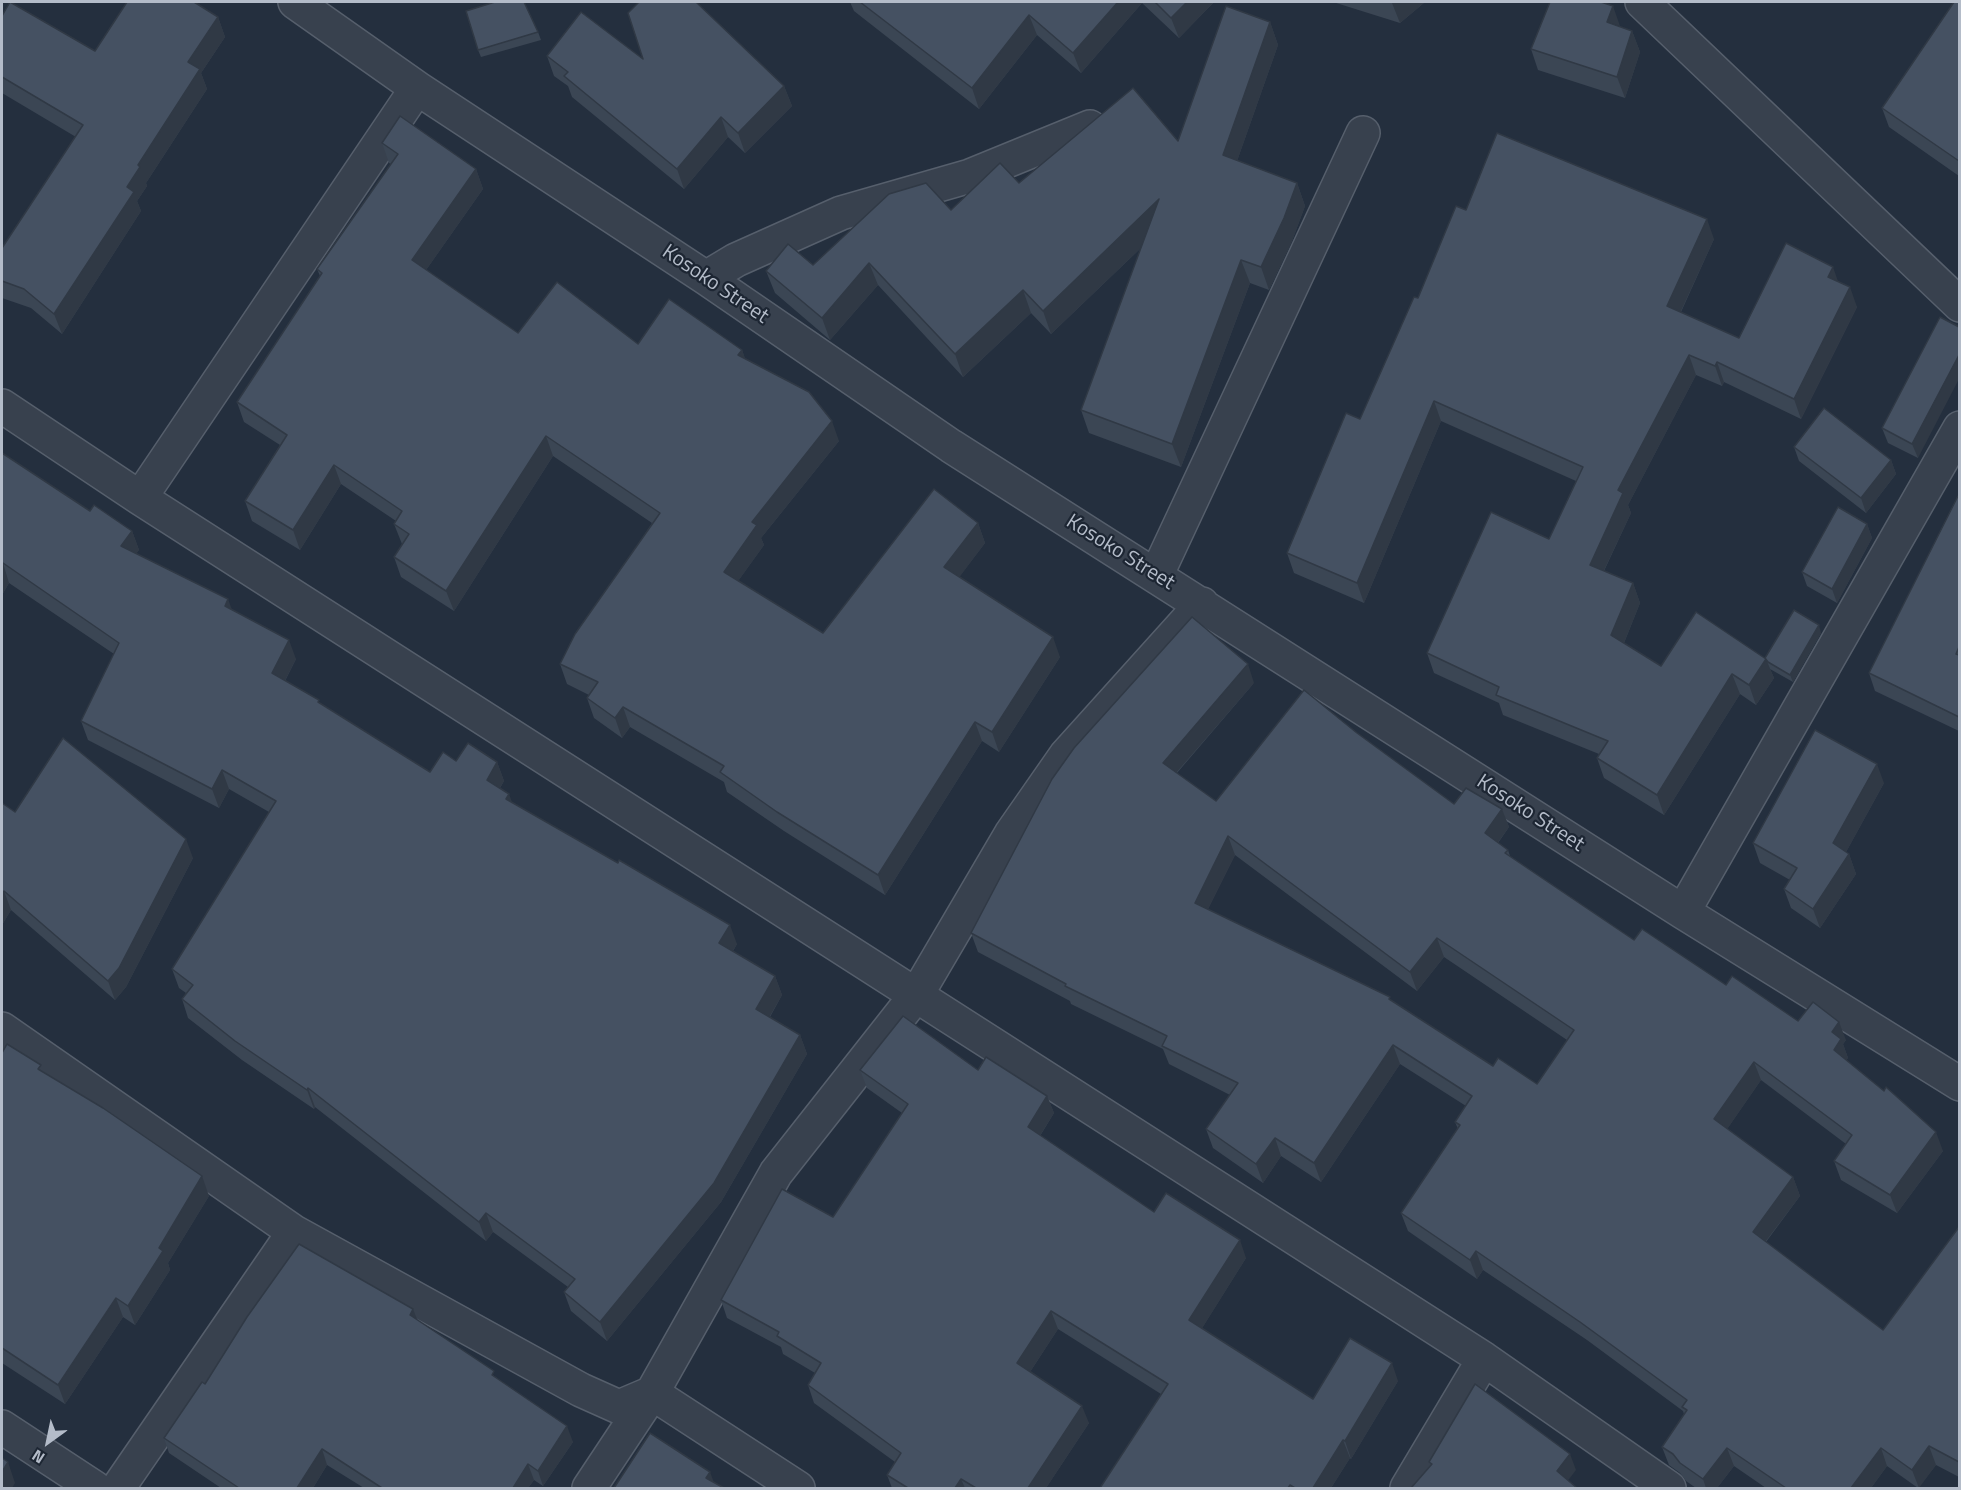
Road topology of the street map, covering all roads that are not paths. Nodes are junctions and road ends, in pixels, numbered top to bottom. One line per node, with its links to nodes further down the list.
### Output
1 (295, 2): 3 (street, Kosoko Street)
2 (1642, 2): 7 (street)
3 (417, 88): 6 (street, Kosoko Street); 10 (street)
4 (1090, 127): 6 (street)
5 (1364, 133): 11 (street)
6 (705, 278): 11 (street, Kosoko Street)
7 (1959, 305)
8 (2, 406): 10 (street)
9 (1959, 428): 13 (street)
10 (140, 498): 14 (street)
11 (1156, 576): 12 (street, Kosoko Street)
12 (1202, 604): 13 (street, Kosoko Street); 14 (street)
13 (1683, 912): 16 (street, Kosoko Street)
14 (916, 994): 18 (street); 19 (street)
15 (2, 1029): 17 (street)
16 (1959, 1084)
17 (294, 1232): 19 (street); 22 (street)
18 (1484, 1359): 25 (street); 26 (street)
19 (652, 1393): 23 (street); 24 (street)
20 (2, 1427): 21 (street)
21 (95, 1488)
22 (118, 1488)
23 (589, 1488)
24 (798, 1488)
25 (1407, 1488)
26 (1669, 1488)

